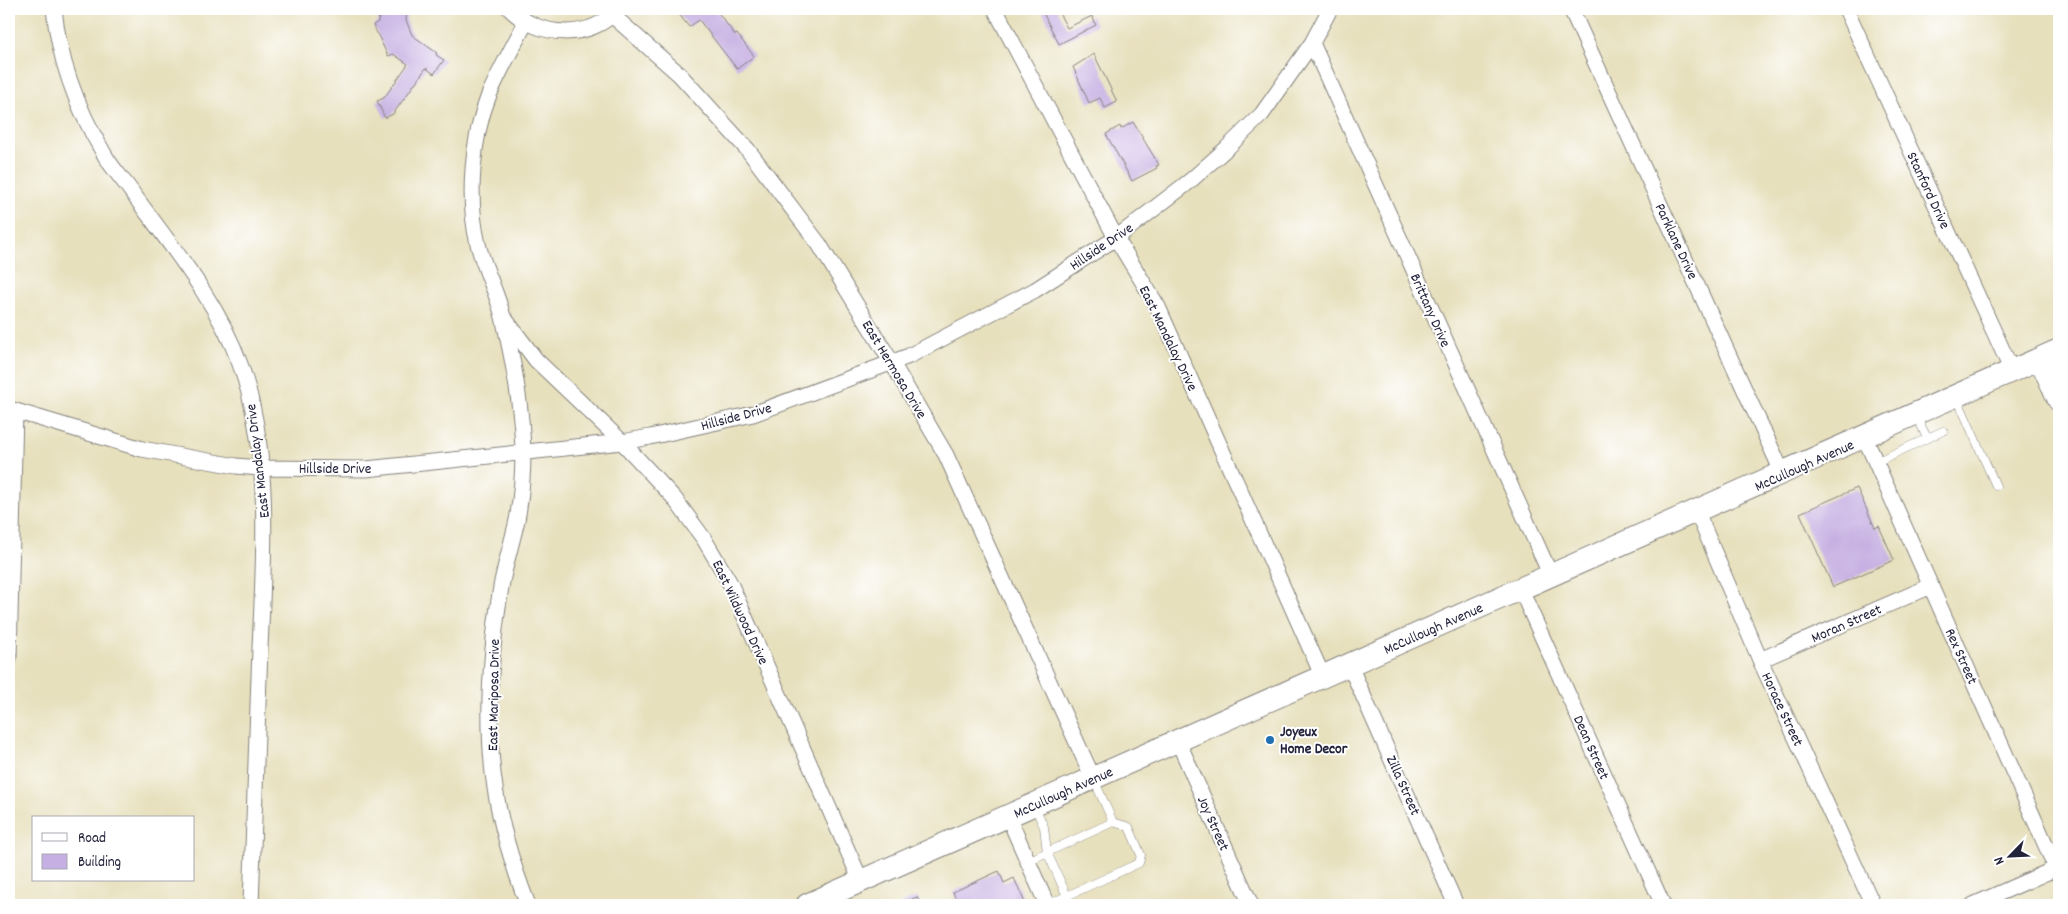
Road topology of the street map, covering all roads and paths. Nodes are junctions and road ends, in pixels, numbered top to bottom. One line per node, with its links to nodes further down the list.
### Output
1 (54, 9): 25 (street, East Mandalay Drive)
2 (510, 9): 8 (street)
3 (995, 9): 10 (street, East Mandalay Drive)
4 (1330, 9): 9 (street, Hillside Drive)
5 (1571, 9): 26 (street, Parklane Drive)
6 (1846, 9): 14 (street, Stanford Drive)
7 (615, 12): 8 (street); 13 (street, East Hermosa Drive)
8 (526, 22): 11 (street, East Wildwood Drive)
9 (1312, 43): 10 (street, Hillside Drive); 29 (street, Brittany Drive)
10 (1116, 238): 13 (street, Hillside Drive); 35 (street, East Mandalay Drive)
11 (503, 315): 22 (street, East Wildwood Drive); 23 (street, East Wildwood Drive)
12 (2050, 354): 14 (main road, McCullough Avenue); 15 (main road)
13 (892, 363): 22 (street, Hillside Drive); 37 (street, East Hermosa Drive)
14 (2012, 371): 16 (main road, McCullough Avenue)
15 (2057, 391)
16 (1956, 396): 18 (main road, McCullough Avenue); 27 (lane)
17 (12, 410): 25 (street, Hillside Drive); 32 (street)
18 (1916, 415): 20 (main road, McCullough Avenue); 21 (lane)
19 (1943, 431): 21 (lane)
20 (1865, 438): 24 (street, Rex Street); 26 (main road, McCullough Avenue)
21 (1927, 438): 24 (lane)
22 (622, 442): 23 (street, Hillside Drive); 44 (street, East Wildwood Drive)
23 (523, 452): 25 (street, Hillside Drive); 47 (street, East Mariposa Drive)
24 (1876, 462): 30 (street, Rex Street)
25 (260, 468): 46 (street, East Mandalay Drive)
26 (1784, 474): 28 (main road, McCullough Avenue)
27 (1996, 486)
28 (1697, 512): 29 (main road, McCullough Avenue); 33 (street, Horace Street)
29 (1550, 576): 31 (main road, McCullough Avenue)
30 (1931, 586): 33 (street, Moran Street); 43 (street, Rex Street)
31 (1521, 590): 34 (main road, McCullough Avenue); 52 (street, Dean Street)
32 (9, 658)
33 (1760, 660): 53 (street, Horace Street)
34 (1350, 666): 35 (main road, McCullough Avenue); 51 (street, Zilla Street)
35 (1323, 677): 36 (main road, McCullough Avenue)
36 (1178, 741): 37 (main road, McCullough Avenue); 50 (street, Joy Street)
37 (1093, 778): 38 (main road, McCullough Avenue); 40 (lane)
38 (1034, 804): 39 (main road, McCullough Avenue); 41 (lane)
39 (1008, 816): 42 (street); 44 (main road, McCullough Avenue)
40 (1113, 822): 41 (lane); 45 (lane)
41 (1047, 852): 42 (lane); 45 (lane)
42 (1028, 861): 49 (street)
43 (2058, 870): 54 (street)
44 (861, 880): 48 (main road, McCullough Avenue)
45 (1067, 896): 49 (lane)
46 (251, 905)
47 (528, 905)
48 (807, 905)
49 (1047, 905)
50 (1251, 905)
51 (1456, 905)
52 (1663, 905)
53 (1873, 905)
54 (1973, 905)

